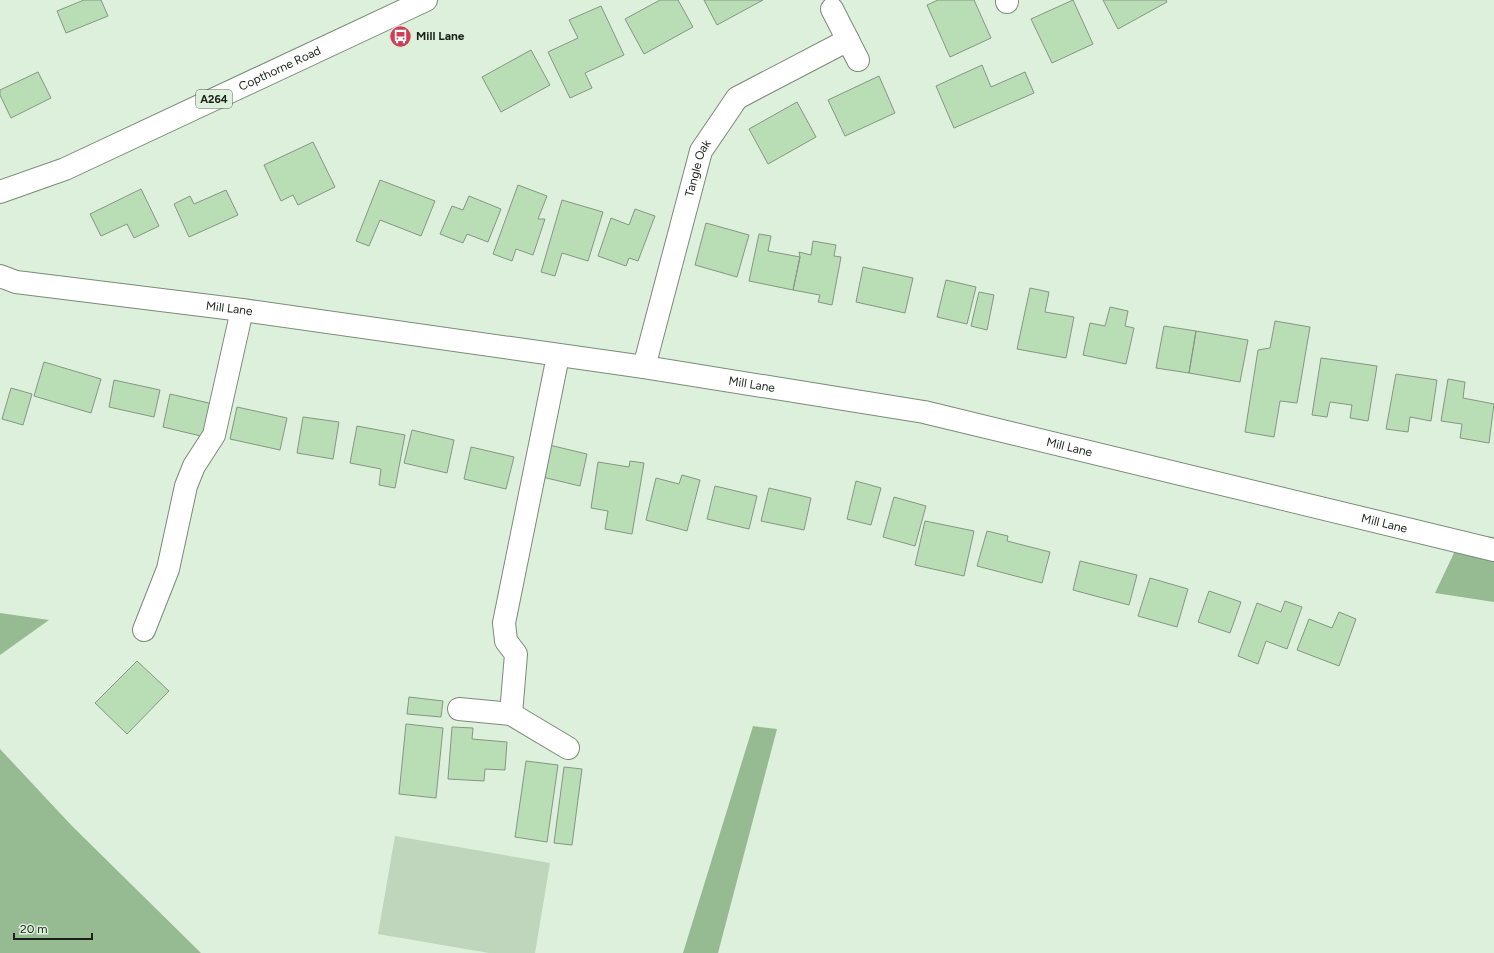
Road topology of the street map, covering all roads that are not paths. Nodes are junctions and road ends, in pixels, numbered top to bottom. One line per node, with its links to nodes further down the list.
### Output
1 (426, 0): 5 (main road, Copthorne Road / A264)
2 (832, 9): 3 (main road)
3 (848, 40): 4 (main road); 9 (main road, Tangle Oak)
4 (858, 60)
5 (0, 192)
6 (0, 276): 7 (main road, Mill Lane)
7 (242, 310): 8 (main road, Mill Lane); 11 (main road)
8 (558, 356): 9 (main road, Mill Lane); 13 (main road)
9 (644, 367): 10 (main road, Mill Lane)
10 (1494, 550)
11 (144, 630)
12 (459, 709): 13 (main road)
13 (511, 714): 14 (main road)
14 (568, 748)

